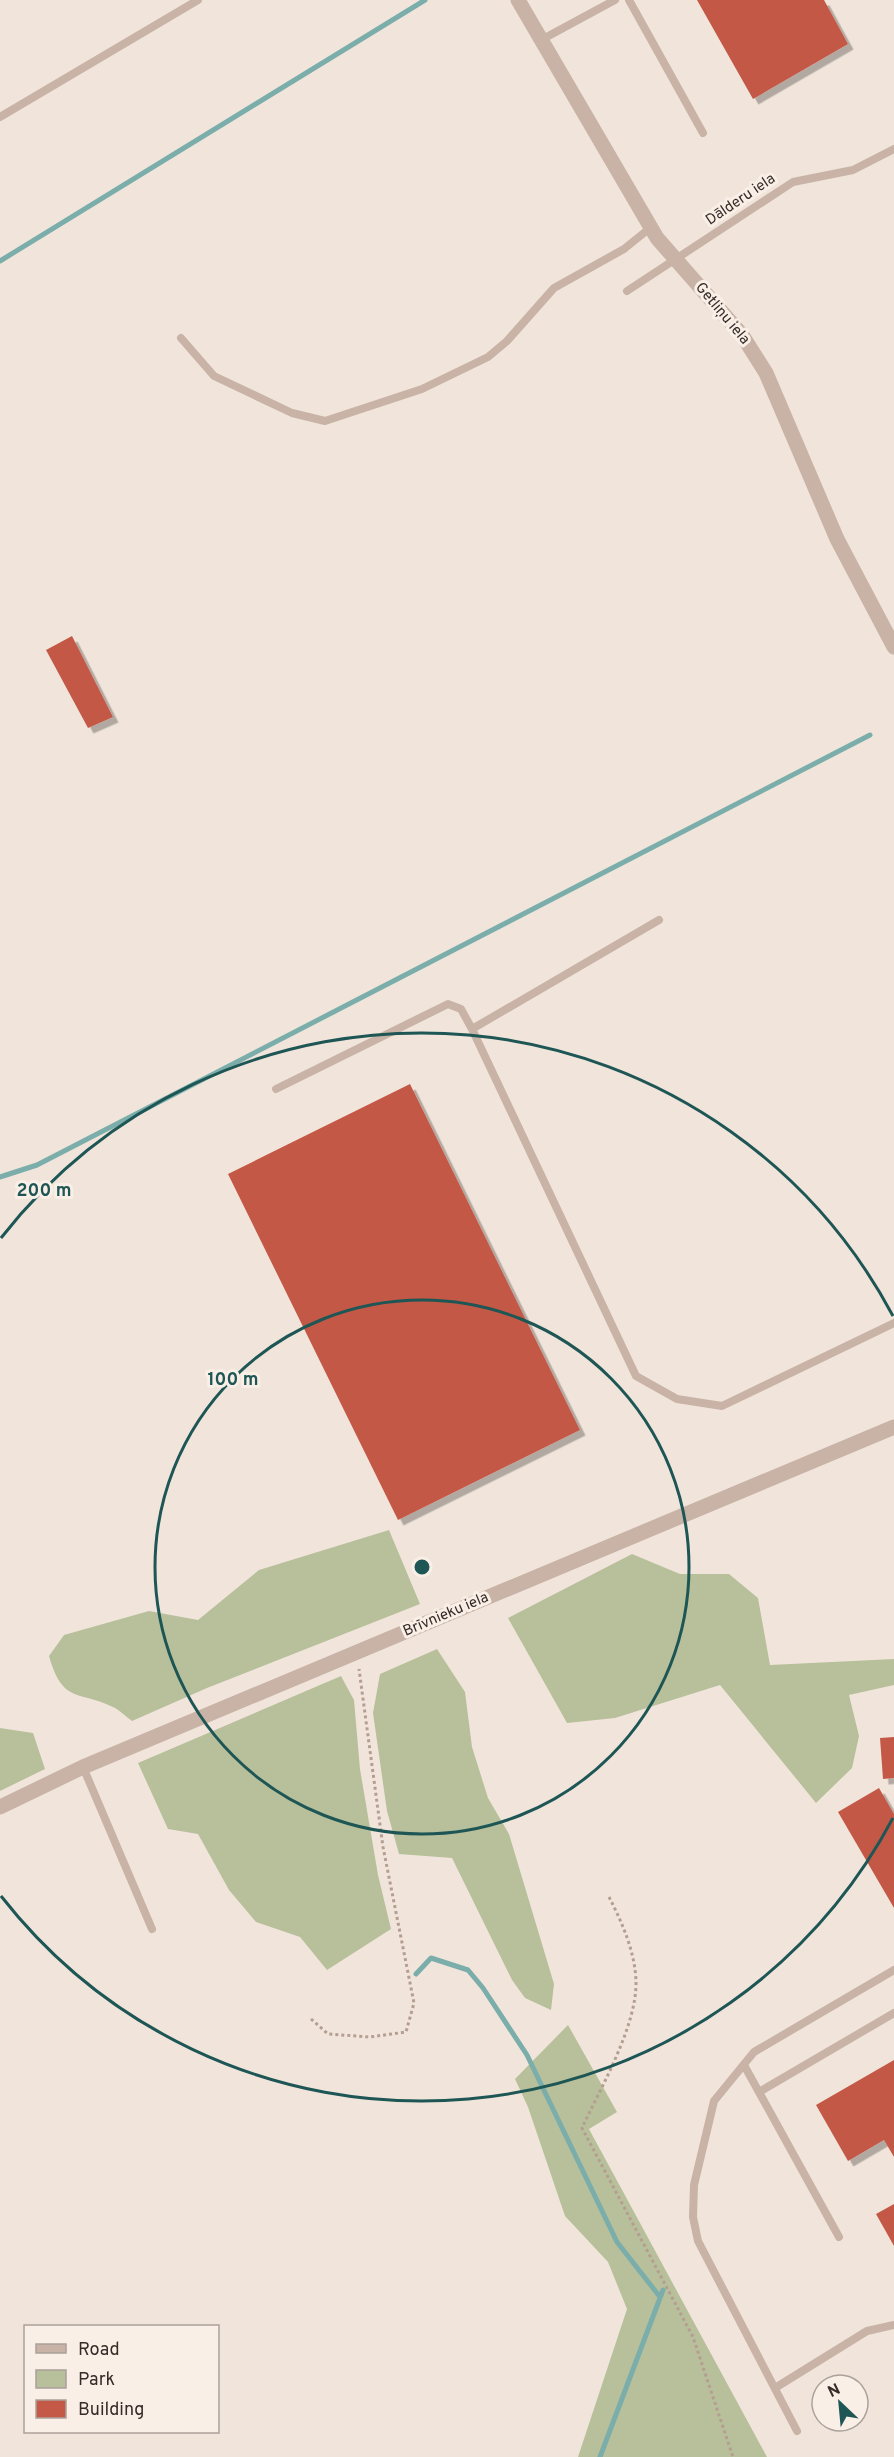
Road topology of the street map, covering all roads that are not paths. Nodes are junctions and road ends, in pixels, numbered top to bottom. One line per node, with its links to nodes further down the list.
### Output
1 (198, 0): 6 (lane)
2 (518, 0): 5 (street, Getliņu iela)
3 (615, 0): 5 (lane)
4 (629, 0): 7 (lane)
5 (541, 40): 9 (street, Getliņu iela)
6 (0, 117)
7 (703, 133)
8 (894, 149): 10 (lane, Dālderu iela)
9 (650, 228): 10 (street, Getliņu iela); 12 (lane)
10 (676, 261): 11 (lane, Dālderu iela); 13 (street, Getliņu iela)
11 (627, 291)
12 (181, 338)
13 (894, 647)
14 (659, 920): 15 (lane)
15 (472, 1029): 16 (lane); 17 (lane)
16 (276, 1089)
17 (894, 1323)
18 (894, 1427): 19 (street, Brīvnieku iela)
19 (83, 1767): 20 (street, Brīvnieku iela); 21 (lane)
20 (0, 1807)
21 (152, 1929)
22 (894, 1970): 24 (lane)
23 (894, 2013): 25 (lane)
24 (744, 2065): 25 (lane); 28 (lane)
25 (759, 2092): 26 (lane)
26 (839, 2237)
27 (894, 2325): 28 (lane)
28 (775, 2388): 29 (lane)
29 (797, 2432)

